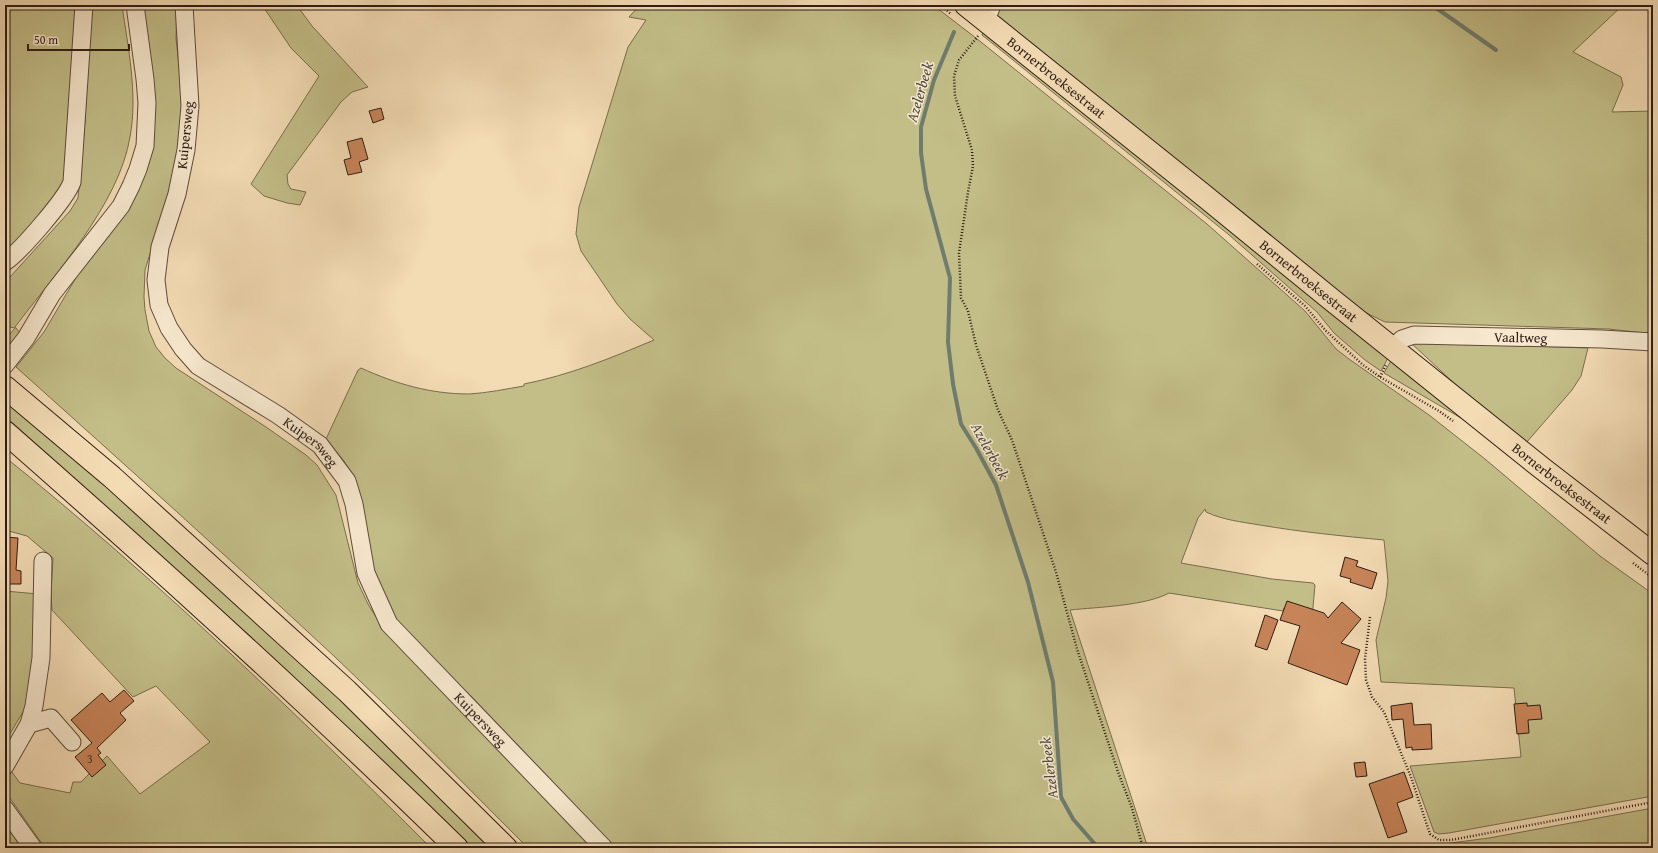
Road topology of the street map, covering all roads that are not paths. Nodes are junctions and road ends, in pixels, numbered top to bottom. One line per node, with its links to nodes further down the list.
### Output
1 (84, 5): 6 (street)
2 (135, 5): 9 (street)
3 (184, 5): 21 (street, Kuipersweg)
4 (966, 5): 5 (main road, Bornerbroeksestraat)
5 (985, 26): 8 (main road, Bornerbroeksestraat)
6 (5, 262)
7 (1653, 342): 8 (street, Vaaltweg)
8 (1393, 348): 12 (main road, Bornerbroeksestraat)
9 (5, 365)
10 (5, 387): 20 (main road)
11 (5, 432): 19 (main road)
12 (1653, 554)
13 (43, 561): 14 (street)
14 (29, 724): 15 (street); 16 (street)
15 (72, 742)
16 (5, 766)
17 (5, 809): 18 (street)
18 (33, 848)
19 (457, 848)
20 (506, 848)
21 (604, 848)

